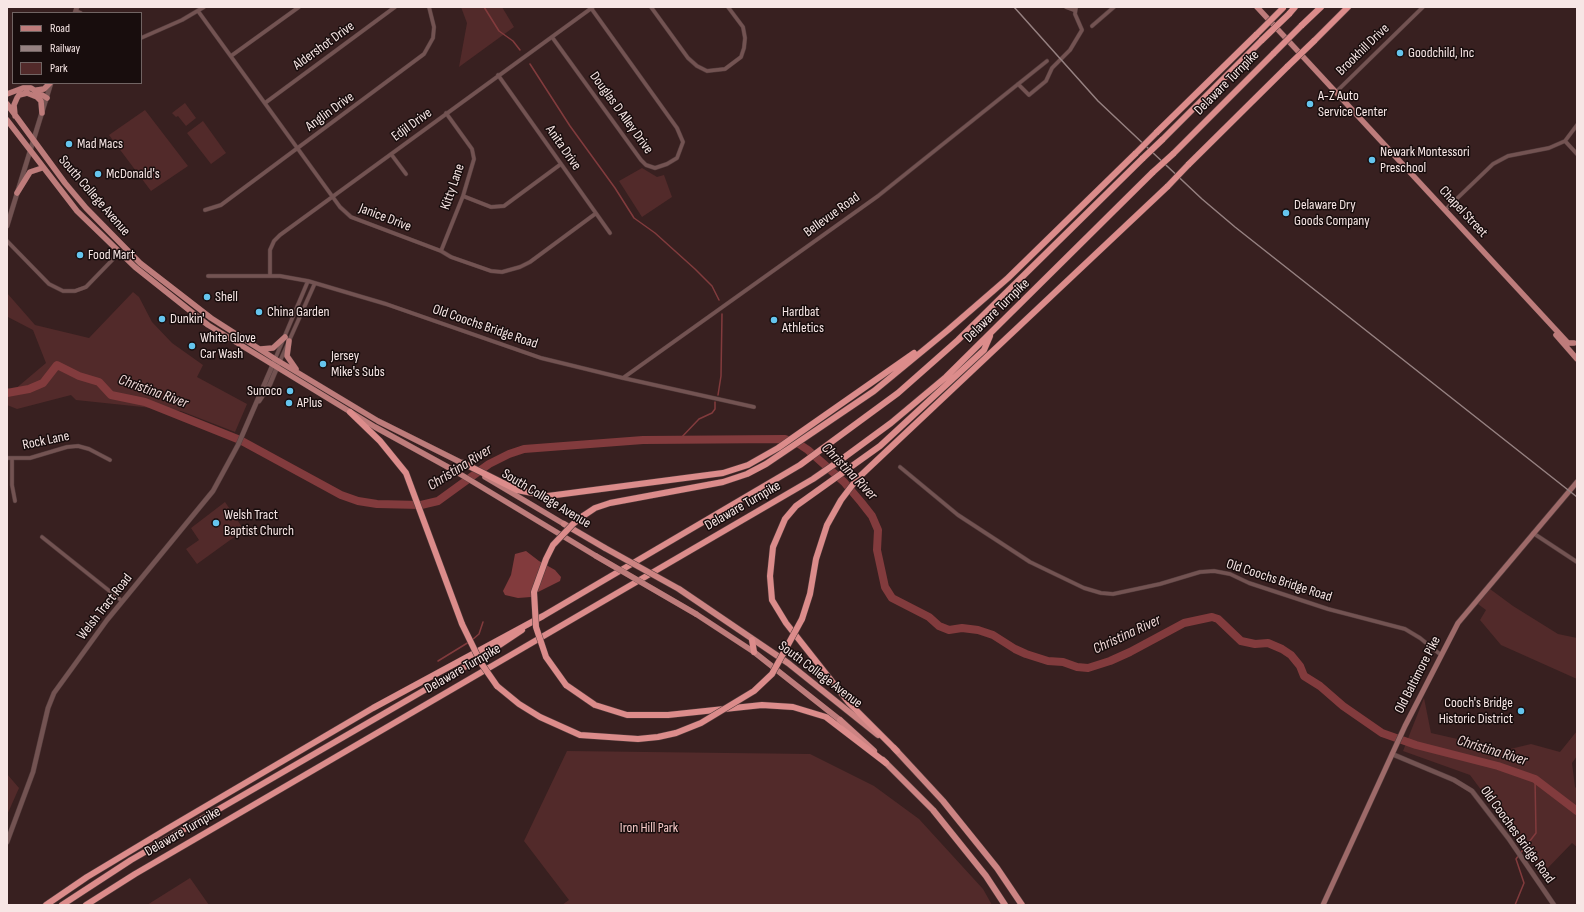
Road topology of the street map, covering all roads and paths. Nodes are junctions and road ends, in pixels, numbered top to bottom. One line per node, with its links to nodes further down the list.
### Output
1 (204, 7): 17 (street)
2 (299, 7): 21 (street)
3 (395, 7): 31 (street, Aldershot Drive)
4 (429, 7): 40 (street, Anglin Drive)
5 (650, 7): 6 (street)
6 (728, 7)
7 (1066, 7): 16 (street)
8 (1114, 7): 18 (street)
9 (1257, 7): 28 (main road, Chapel Street)
10 (1295, 7): 88 (highway, Delaware Turnpike, bridge)
11 (1320, 7): 64 (highway, Delaware Turnpike, bridge)
12 (1348, 7): 74 (highway, bridge)
13 (1423, 7): 28 (street, Brookhill Drive)
14 (592, 8): 19 (street, Edjil Drive); 19 (street, Douglas D Alley Drive)
15 (1283, 8): 63 (highway, bridge)
16 (1075, 9): 26 (street)
17 (198, 11): 20 (street); 21 (street, Janice Drive)
18 (1092, 26)
19 (552, 37): 23 (street, Edjil Drive)
20 (142, 38)
21 (231, 56): 31 (street, Janice Drive)
22 (1047, 61): 26 (street, Bellevue Road)
23 (498, 75): 34 (street, Edjil Drive); 44 (street, Anita Drive)
24 (50, 84): 27 (main road)
25 (51, 84): 30 (street)
26 (1018, 84): 72 (street, Bellevue Road)
27 (37, 90): 29 (main road); 30 (main road)
28 (1336, 92): 51 (main road, Chapel Street)
29 (7, 94)
30 (47, 98): 33 (street)
31 (265, 103): 40 (street, Janice Drive)
32 (7, 104): 35 (main road, South College Avenue)
33 (42, 113): 35 (main road); 38 (street)
34 (446, 113): 42 (street, Edjil Drive); 49 (street, Kitty Lane)
35 (15, 116): 38 (main road, South College Avenue)
36 (7, 120): 41 (main road, South College Avenue)
37 (1577, 125): 39 (street)
38 (33, 140): 41 (street); 67 (main road, South College Avenue)
39 (1565, 141): 43 (street); 51 (street)
40 (298, 148): 48 (street, Janice Drive); 50 (street, Anglin Drive)
41 (29, 151): 45 (main road, South College Avenue); 47 (street)
42 (391, 154): 46 (street); 48 (street, Edjil Drive)
43 (1577, 154)
44 (561, 164): 49 (street); 52 (street, Anita Drive)
45 (42, 168): 47 (main road); 57 (main road, South College Avenue)
46 (406, 174)
47 (17, 193): 53 (street)
48 (333, 196): 56 (street, Janice Drive); 59 (street, Edjil Drive)
49 (462, 196): 56 (street, Kitty Lane)
50 (205, 210)
51 (1445, 210): 62 (main road, Chapel Street)
52 (595, 214): 54 (street, Anita Drive); 56 (street, Janice Drive)
53 (7, 226)
54 (610, 233)
55 (7, 241): 57 (street)
56 (441, 251)
57 (120, 253): 70 (main road, South College Avenue)
58 (208, 276): 59 (street, Old Coochs Bridge Road)
59 (270, 276): 60 (street, Old Coochs Bridge Road)
60 (308, 281): 61 (street, Old Coochs Bridge Road); 65 (street, Welsh Tract Road)
61 (315, 283): 65 (street, Welsh Tract Road); 72 (street, Old Coochs Bridge Road)
62 (1554, 327): 66 (main road, Chapel Street); 68 (main road, Chapel Street)
63 (948, 330): 80 (highway); 95 (highway, bridge)
64 (992, 333): 93 (highway); 99 (highway, Delaware Turnpike)
65 (287, 339): 67 (main road); 69 (street, Welsh Tract Road); 69 (street, Welsh Tract Road); 71 (main road)
66 (1575, 344)
67 (259, 348): 69 (main road, South College Avenue)
68 (1577, 359)
69 (278, 360): 70 (street, Welsh Tract Road); 71 (main road, South College Avenue)
70 (274, 367): 74 (main road, South College Avenue); 87 (street, Welsh Tract Road)
71 (299, 373): 78 (main road, South College Avenue)
72 (623, 378): 73 (street, Old Coochs Bridge Road)
73 (754, 407)
74 (350, 412): 90 (main road, South College Avenue, bridge)
75 (7, 458): 76 (street, Rock Lane)
76 (12, 458): 77 (street, Rock Lane); 82 (street)
77 (110, 460)
78 (463, 463): 80 (highway)
79 (900, 467): 91 (street, Old Coochs Bridge Road)
80 (488, 477): 83 (main road, South College Avenue)
81 (1577, 482): 84 (main road, Old Baltimore Pike)
82 (15, 501)
83 (564, 524): 89 (highway, South College Avenue, bridge)
84 (1533, 534): 86 (street); 91 (main road, Old Baltimore Pike)
85 (42, 537): 87 (street)
86 (1577, 562)
87 (122, 601): 96 (street, Welsh Tract Road)
88 (543, 616): 97 (highway, Delaware Turnpike); 98 (highway, Delaware Turnpike)
89 (752, 640): 90 (highway); 93 (highway, South College Avenue)
90 (754, 652): 92 (main road, South College Avenue)
91 (1441, 655): 94 (main road, Old Baltimore Pike)
92 (840, 720): 95 (highway, South College Avenue)
93 (897, 751): 101 (highway, South College Avenue)
94 (1392, 754): 102 (main road, Old Baltimore Pike); 103 (street, Old Cooches Bridge Road)
95 (886, 763): 100 (highway, South College Avenue)
96 (7, 842)
97 (46, 905)
98 (62, 905)
99 (86, 905)
100 (1005, 905)
101 (1022, 905)
102 (1323, 905)
103 (1554, 905)

